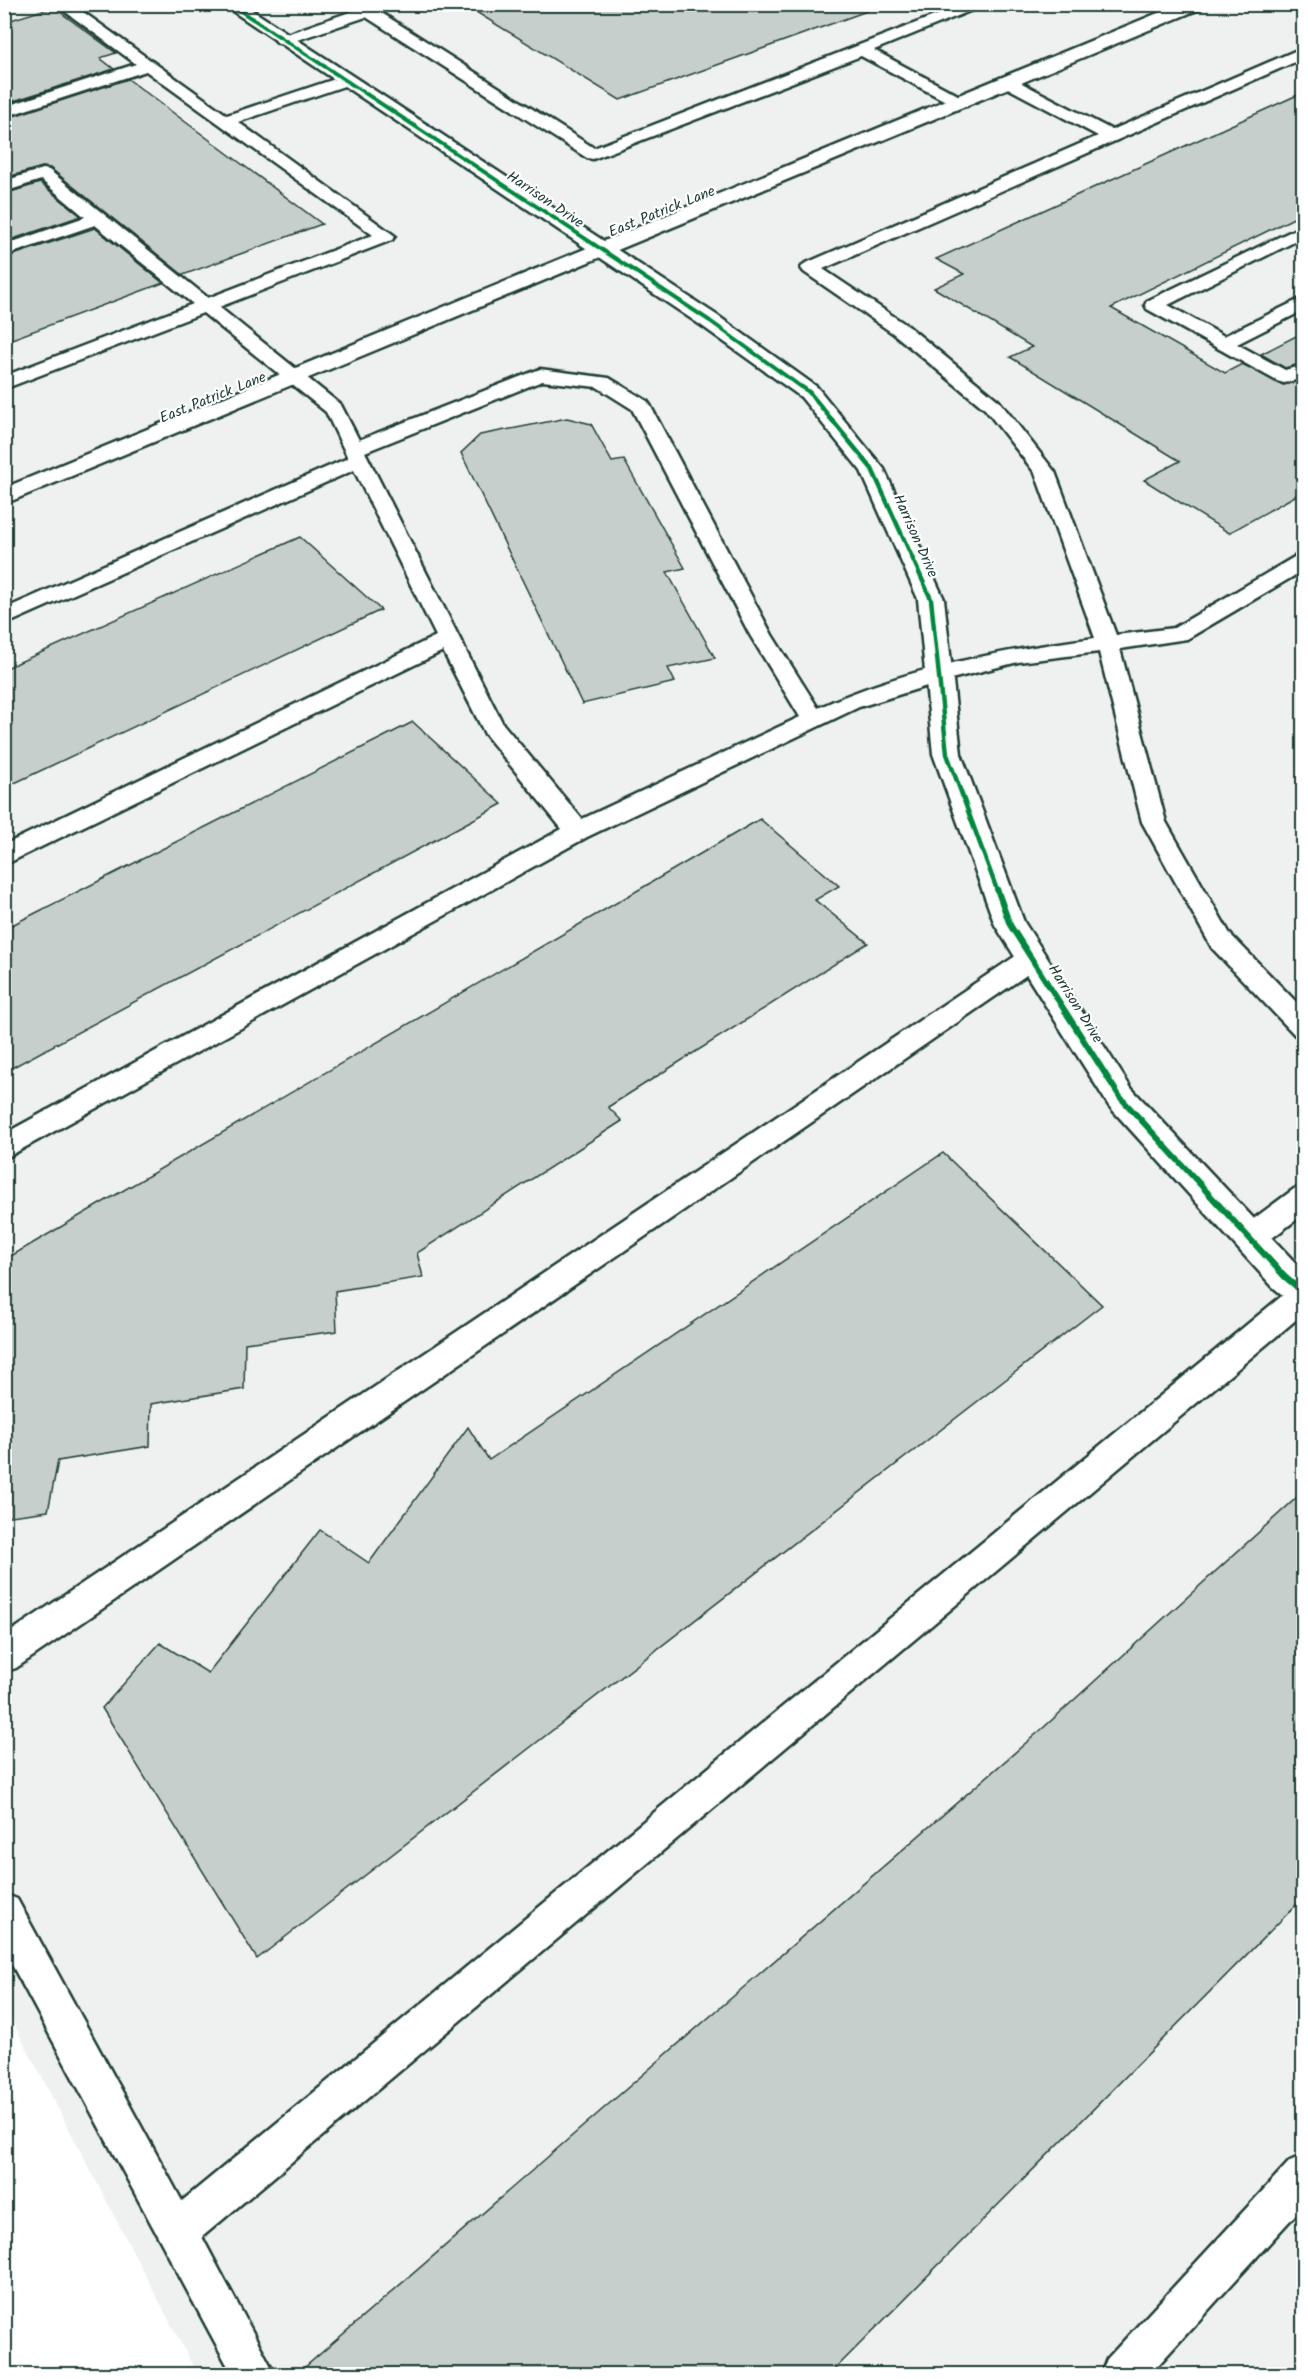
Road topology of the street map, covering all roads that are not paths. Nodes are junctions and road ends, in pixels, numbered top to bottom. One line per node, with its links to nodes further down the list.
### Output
1 (62, 4): 10 (lane)
2 (230, 4): 7 (street, Harrison Drive)
3 (389, 4): 6 (lane)
4 (980, 4): 8 (lane)
5 (1196, 4): 12 (street, East Patrick Lane)
6 (368, 11): 7 (lane); 8 (lane)
7 (283, 40): 11 (street, Harrison Drive)
8 (862, 50): 13 (lane)
9 (1304, 52): 16 (lane)
10 (147, 66): 14 (lane); 15 (lane)
11 (344, 81): 15 (lane); 20 (street, Harrison Drive)
12 (1010, 83): 13 (street, East Patrick Lane); 16 (lane)
13 (961, 102): 20 (street, East Patrick Lane)
14 (4, 112)
15 (225, 121): 23 (lane)
16 (1111, 136): 33 (lane)
17 (4, 186): 18 (lane)
18 (98, 218): 21 (lane); 23 (lane)
19 (1304, 230): 24 (lane)
20 (600, 250): 26 (street, East Patrick Lane); 34 (street, Harrison Drive)
21 (4, 251)
22 (1304, 302): 24 (lane)
23 (207, 305): 26 (lane); 27 (lane)
24 (1224, 343): 25 (lane)
25 (1304, 372)
26 (296, 377): 28 (lane); 29 (street, East Patrick Lane)
27 (4, 383)
28 (357, 454): 31 (lane); 32 (lane); 35 (lane)
29 (4, 497)
30 (1304, 561): 33 (lane)
31 (4, 618)
32 (449, 639): 36 (lane); 37 (lane)
33 (1108, 644): 34 (lane); 39 (lane)
34 (938, 675): 35 (lane); 38 (street, Harrison Drive)
35 (814, 720): 36 (lane)
36 (578, 831): 40 (lane)
37 (4, 856)
38 (1032, 958): 42 (street, Harrison Drive); 44 (lane)
39 (1304, 1028)
40 (4, 1148)
41 (1304, 1197): 42 (lane)
42 (1250, 1239): 43 (street, Harrison Drive)
43 (1304, 1294): 47 (lane)
44 (4, 1656)
45 (4, 1912): 47 (lane)
46 (1304, 2175): 49 (lane)
47 (177, 2231): 48 (lane)
48 (254, 2374)
49 (1122, 2374)

